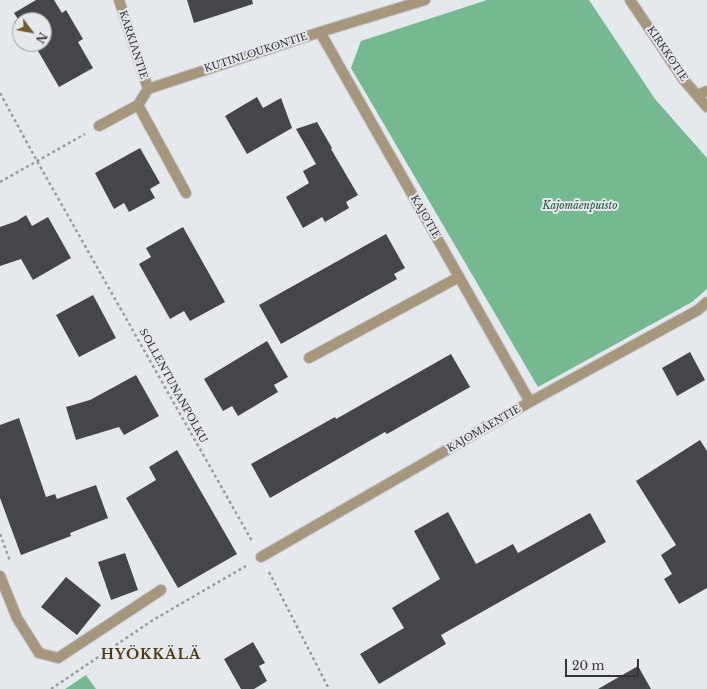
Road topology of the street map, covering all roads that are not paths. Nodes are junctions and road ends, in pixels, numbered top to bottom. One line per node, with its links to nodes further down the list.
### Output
1 (119, 0): 5 (street, KARKIANTIE)
2 (425, 0): 4 (street, KUTINLOUKONTIE)
3 (630, 0): 7 (street, KIRKKOTIE)
4 (320, 32): 5 (street, KUTINLOUKONTIE); 12 (street, KAJOTIE)
5 (148, 89): 8 (street)
6 (707, 91): 7 (street)
7 (697, 95): 9 (street, KIRKKOTIE)
8 (138, 105): 10 (street); 11 (street)
9 (707, 106)
10 (99, 126)
11 (186, 193)
12 (459, 277): 14 (street); 15 (street, KAJOTIE)
13 (707, 302): 15 (street, KAJOMÄENTIE)
14 (309, 358)
15 (530, 402): 16 (street, KAJOMÄENTIE)
16 (261, 558)
17 (0, 576): 18 (street)
18 (161, 590)

